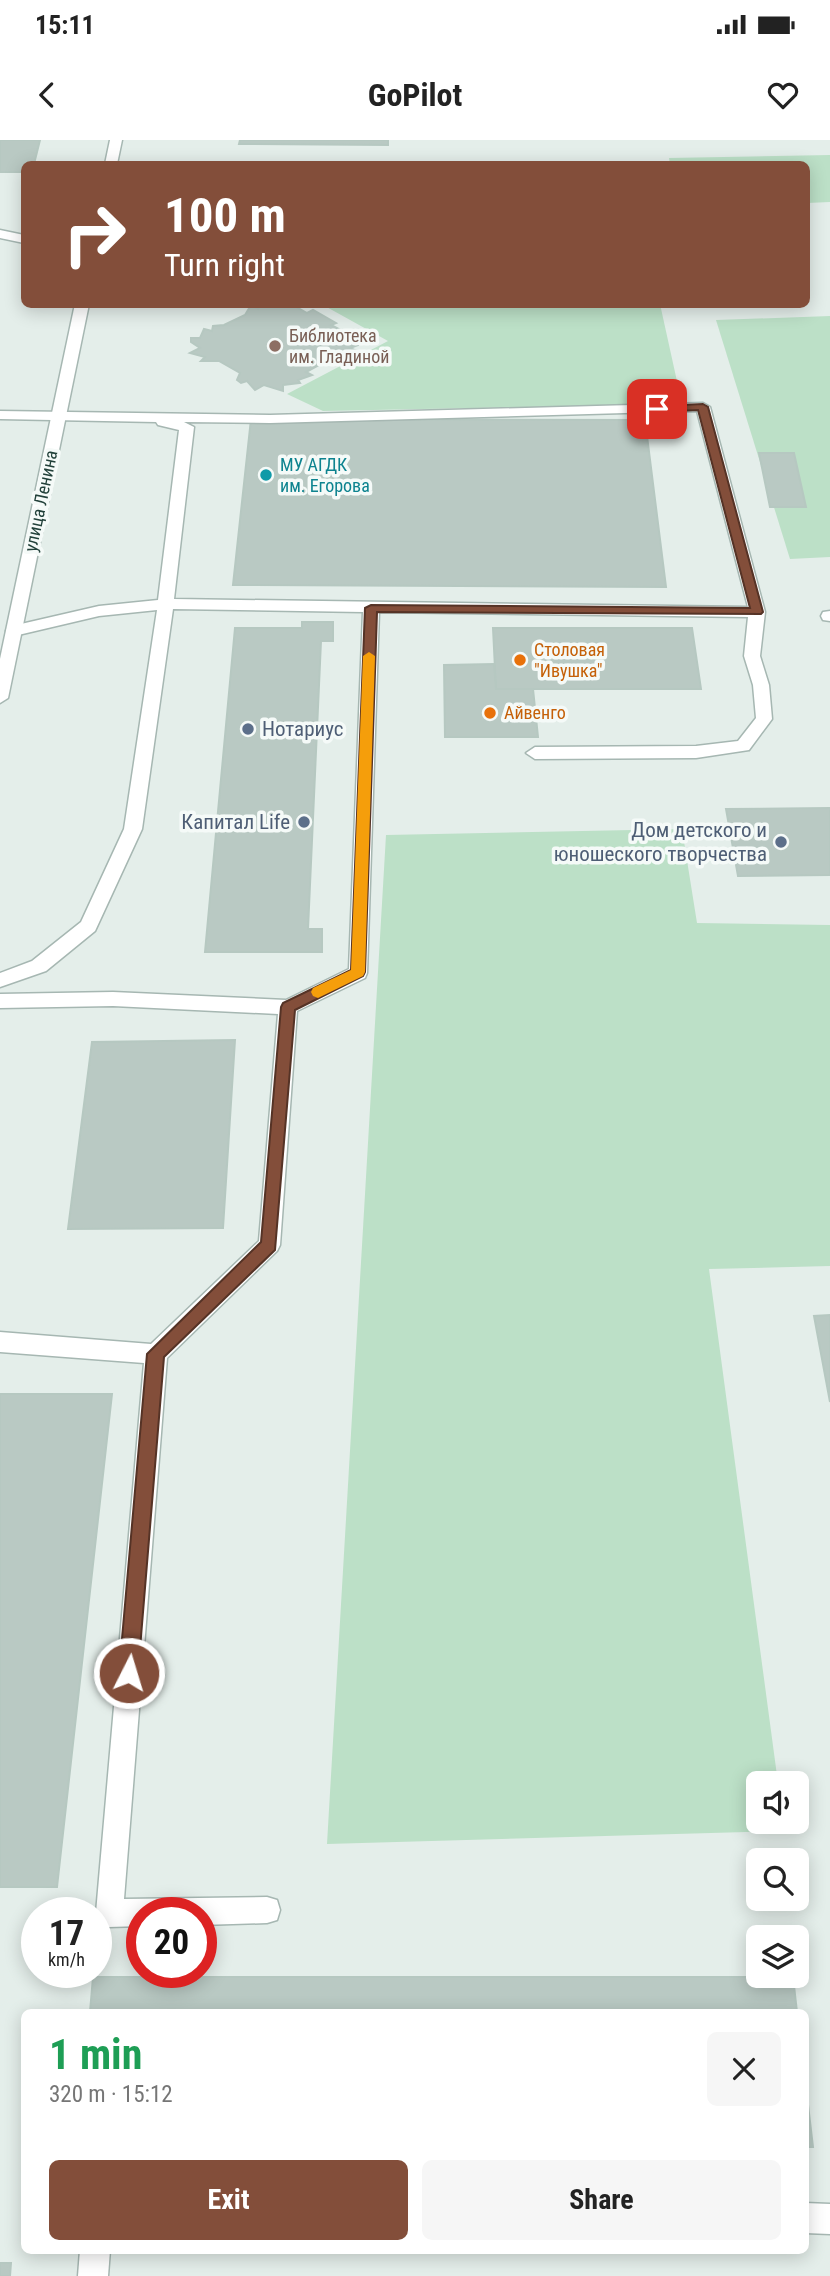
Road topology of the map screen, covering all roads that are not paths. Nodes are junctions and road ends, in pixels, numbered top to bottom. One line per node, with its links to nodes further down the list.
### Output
1 (116, 140): 2 (street)
2 (112, 161)
3 (0, 234): 4 (street)
4 (21, 238)
5 (81, 308): 8 (street, улица Ленина)
6 (0, 415): 8 (street)
7 (132, 415): 8 (street); 9 (street); 11 (street)
8 (58, 417): 12 (street, улица Ленина)
9 (164, 604): 10 (street); 12 (street); 15 (street)
10 (371, 608): 11 (street); 17 (street)
11 (757, 612): 14 (street)
12 (14, 631): 13 (street, улица Ленина)
13 (0, 698)
14 (535, 753)
15 (0, 980)
16 (0, 1001): 17 (street)
17 (288, 1007): 19 (street)
18 (0, 1342): 19 (street)
19 (156, 1354): 20 (street)
20 (267, 1910)
21 (809, 2218): 22 (street)
22 (830, 2219)
23 (95, 2254): 24 (street)
24 (93, 2276)

